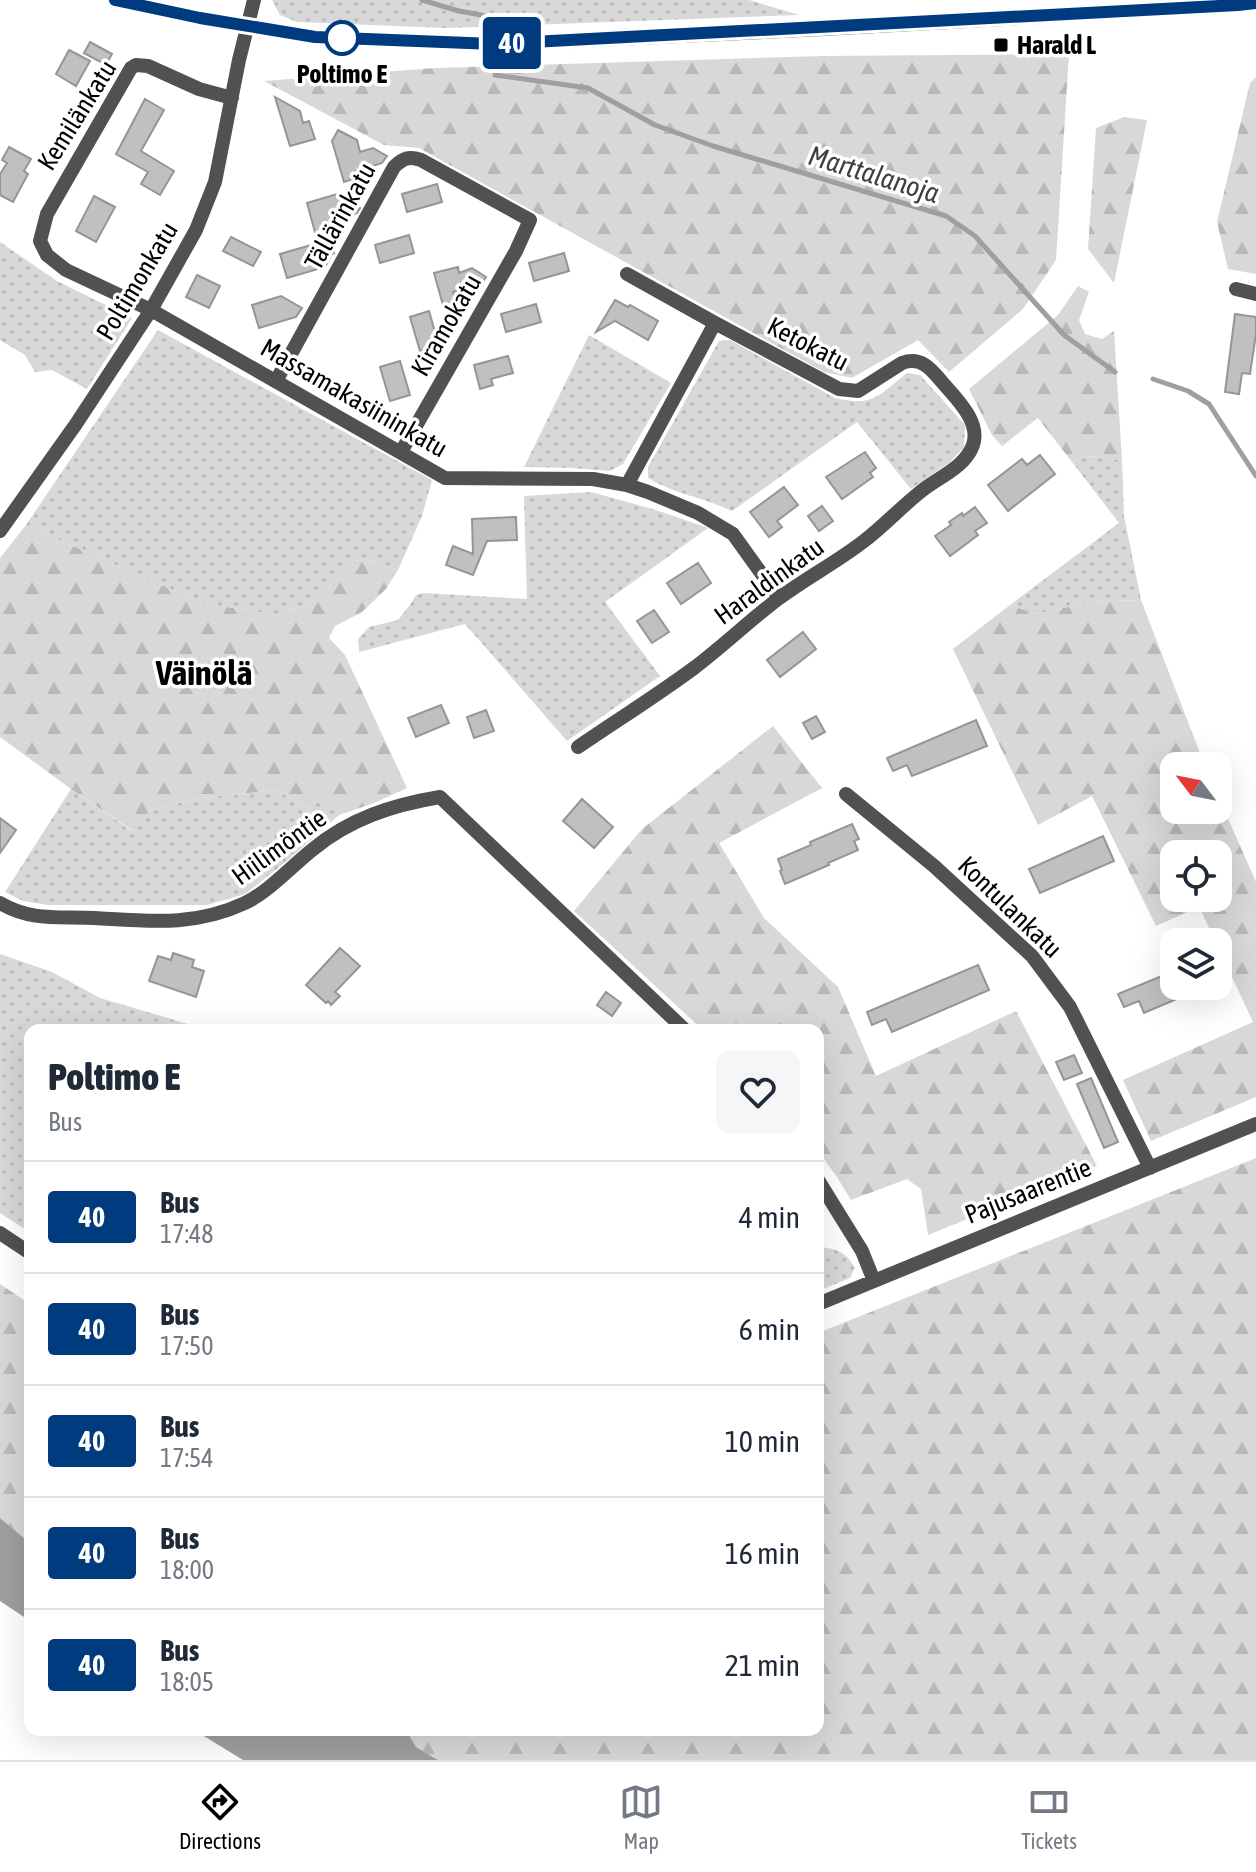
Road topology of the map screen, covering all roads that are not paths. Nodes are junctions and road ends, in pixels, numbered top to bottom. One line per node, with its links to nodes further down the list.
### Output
1 (115, 0): 5 (street)
2 (254, 0): 5 (street, Poltimonkatu)
3 (1256, 3): 4 (street)
4 (1070, 7): 5 (street)
5 (248, 26): 6 (street, Poltimonkatu)
6 (232, 98): 8 (street, Kemilänkatu); 12 (street, Poltimonkatu)
7 (530, 220): 14 (street, Tällärinkatu); 16 (street, Kiramokatu)
8 (40, 241): 12 (street, Massamakasiininkatu)
9 (627, 274): 13 (street, Ketokatu)
10 (1236, 289): 11 (street)
11 (1256, 294)
12 (151, 310): 14 (street, Massamakasiininkatu); 18 (street, Poltimonkatu)
13 (715, 323): 15 (street, Ketokatu); 17 (street)
14 (276, 381): 16 (street, Massamakasiininkatu)
15 (975, 439): 19 (street, Haraldinkatu)
16 (401, 452): 17 (street, Massamakasiininkatu)
17 (627, 485): 19 (street, Massamakasiininkatu)
18 (0, 531)
19 (779, 598): 20 (street, Haraldinkatu)
20 (578, 747)
21 (846, 794): 25 (street, Kontulankatu)
22 (0, 903): 23 (street, Hiilimöntie)
23 (679, 1024)
24 (1256, 1124): 25 (street, Pajusaarentie)
25 (1150, 1168): 29 (street, Pajusaarentie)
26 (824, 1190): 29 (street)
27 (0, 1233): 28 (street)
28 (24, 1247)
29 (874, 1281): 30 (street, Pajusaarentie)
30 (824, 1302)

